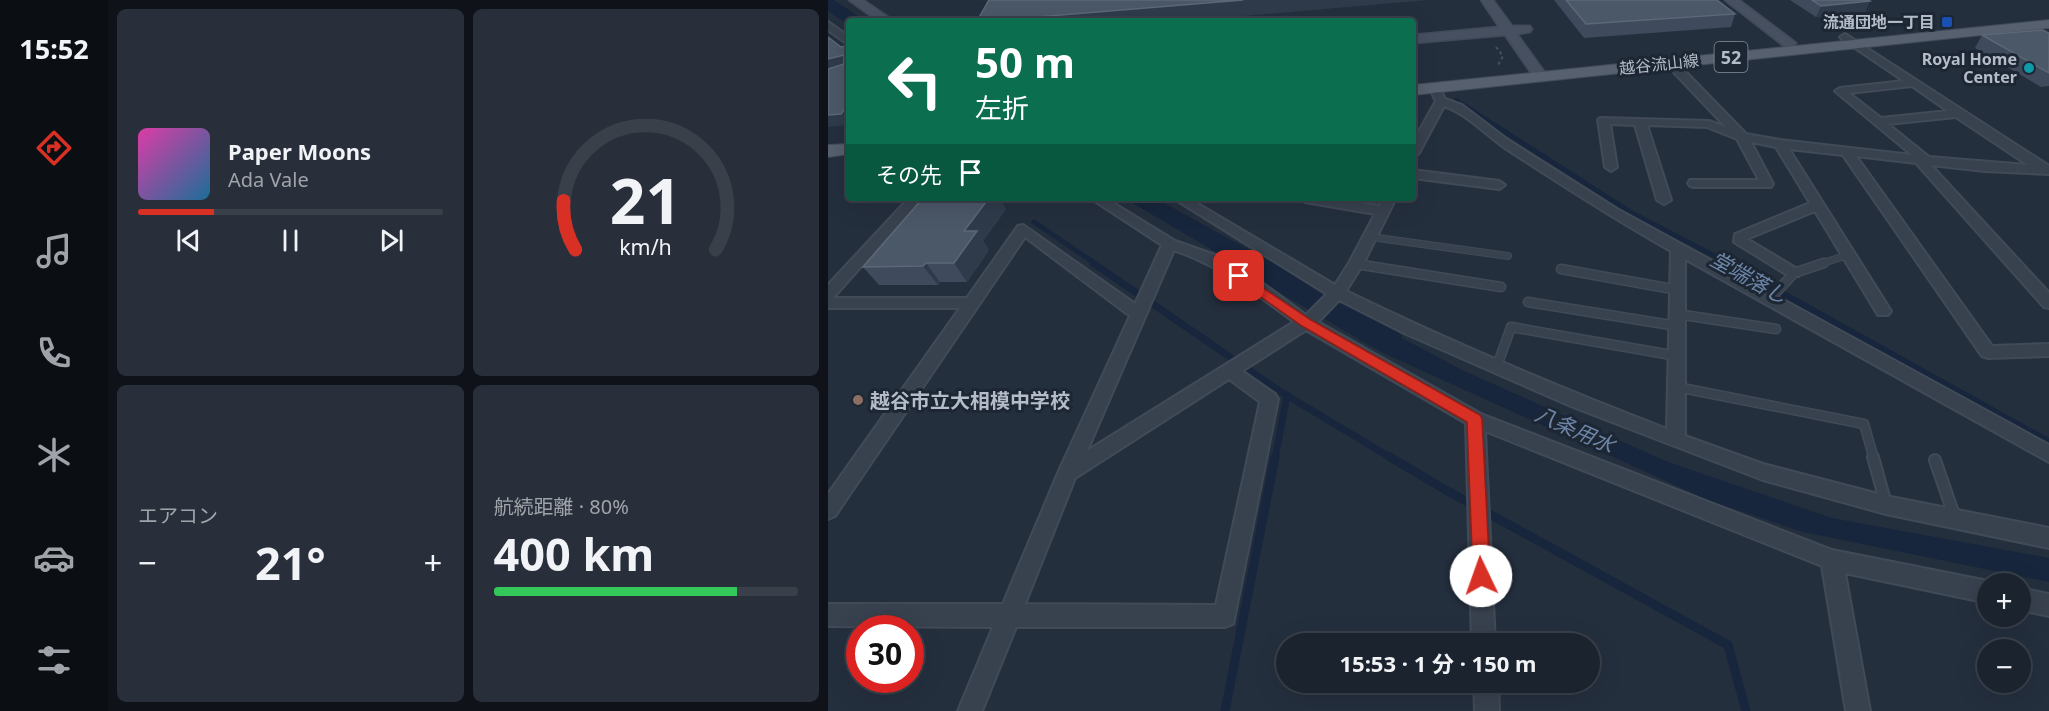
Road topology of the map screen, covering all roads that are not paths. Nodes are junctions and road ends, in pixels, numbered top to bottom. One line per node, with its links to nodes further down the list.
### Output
1 (855, 0): 5 (street)
2 (1487, 0): 8 (street)
3 (1731, 0): 14 (street)
4 (2049, 16): 13 (main road, 越谷流山線 / 52)
5 (882, 18)
6 (1518, 19): 8 (street)
7 (828, 26): 10 (street)
8 (1508, 30): 11 (street); 17 (street)
9 (2047, 31): 13 (main road, 越谷流山線 / 52)
10 (845, 39): 12 (street)
11 (1416, 39)
12 (828, 40)
13 (1850, 41): 14 (main road, 越谷流山線 / 52); 15 (main road, 越谷流山線 / 52); 19 (street)
14 (1789, 43): 16 (main road, 越谷流山線 / 52)
15 (1671, 63): 16 (main road, 越谷流山線 / 52); 25 (street)
16 (1554, 67): 17 (main road, 越谷流山線 / 52)
17 (1538, 73): 18 (main road, 越谷流山線 / 52); 21 (main road, 越谷流山線 / 52)
18 (1416, 81)
19 (1914, 83): 22 (street); 24 (street)
20 (1416, 91): 21 (main road, 越谷流山線 / 52)
21 (1438, 95): 29 (street); 48 (street)
22 (1959, 113): 24 (street); 35 (street)
23 (1640, 121): 25 (street); 34 (street); 39 (street)
24 (1878, 122): 33 (street)
25 (1742, 137): 28 (street); 37 (street)
26 (846, 138): 27 (main road)
27 (828, 140)
28 (1780, 144): 32 (street); 45 (street)
29 (1416, 146)
30 (846, 148): 31 (main road)
31 (828, 151)
32 (1846, 151): 33 (street); 68 (street)
33 (1921, 159): 35 (street); 62 (street)
34 (1611, 167)
35 (2046, 170)
36 (1416, 174): 38 (street)
37 (1694, 183)
38 (1499, 185)
39 (1664, 200)
40 (913, 201): 56 (street)
41 (1101, 201): 47 (street)
42 (1184, 201): 57 (street)
43 (1340, 201): 44 (street)
44 (1387, 205): 46 (street)
45 (1817, 205): 49 (street); 53 (street)
46 (1371, 237): 50 (lane); 51 (street)
47 (1170, 244): 64 (street); 65 (street)
48 (1678, 247): 55 (street); 58 (street)
49 (1848, 255): 53 (lane); 63 (street)
50 (1508, 256)
51 (1356, 264): 54 (lane); 57 (street)
52 (1561, 269): 55 (lane)
53 (1794, 273): 58 (lane)
54 (1501, 287)
55 (1678, 290): 66 (street)
56 (828, 294)
57 (1334, 296): 65 (street); 70 (street)
58 (1771, 298): 75 (street)
59 (1528, 302): 66 (lane)
60 (828, 303): 61 (street)
61 (972, 303): 64 (street); 79 (street)
62 (2049, 303)
63 (1883, 311)
64 (1138, 314): 77 (street)
65 (1311, 320): 71 (street); 73 (street)
66 (1677, 320): 67 (lane); 69 (street)
67 (1776, 329)
68 (2049, 350)
69 (1677, 356): 70 (lane); 72 (street)
70 (1497, 366): 74 (street)
71 (1230, 371): 77 (street); 87 (street)
72 (1677, 387): 74 (street); 78 (lane)
73 (1475, 419): 82 (street); 88 (street)
74 (1676, 440): 78 (street)
75 (2049, 454)
76 (1935, 460): 80 (lane)
77 (1068, 473): 87 (street)
78 (1886, 505): 80 (street)
79 (828, 510)
80 (1955, 519): 81 (street)
81 (2049, 538)
82 (1832, 560): 83 (street); 92 (street)
83 (1977, 590)
84 (2031, 601): 85 (street)
85 (2049, 604)
86 (828, 615): 87 (street)
87 (1010, 616): 90 (street)
88 (1484, 633)
89 (1486, 693): 91 (street)
90 (970, 711)
91 (1487, 711)
92 (1858, 711)

